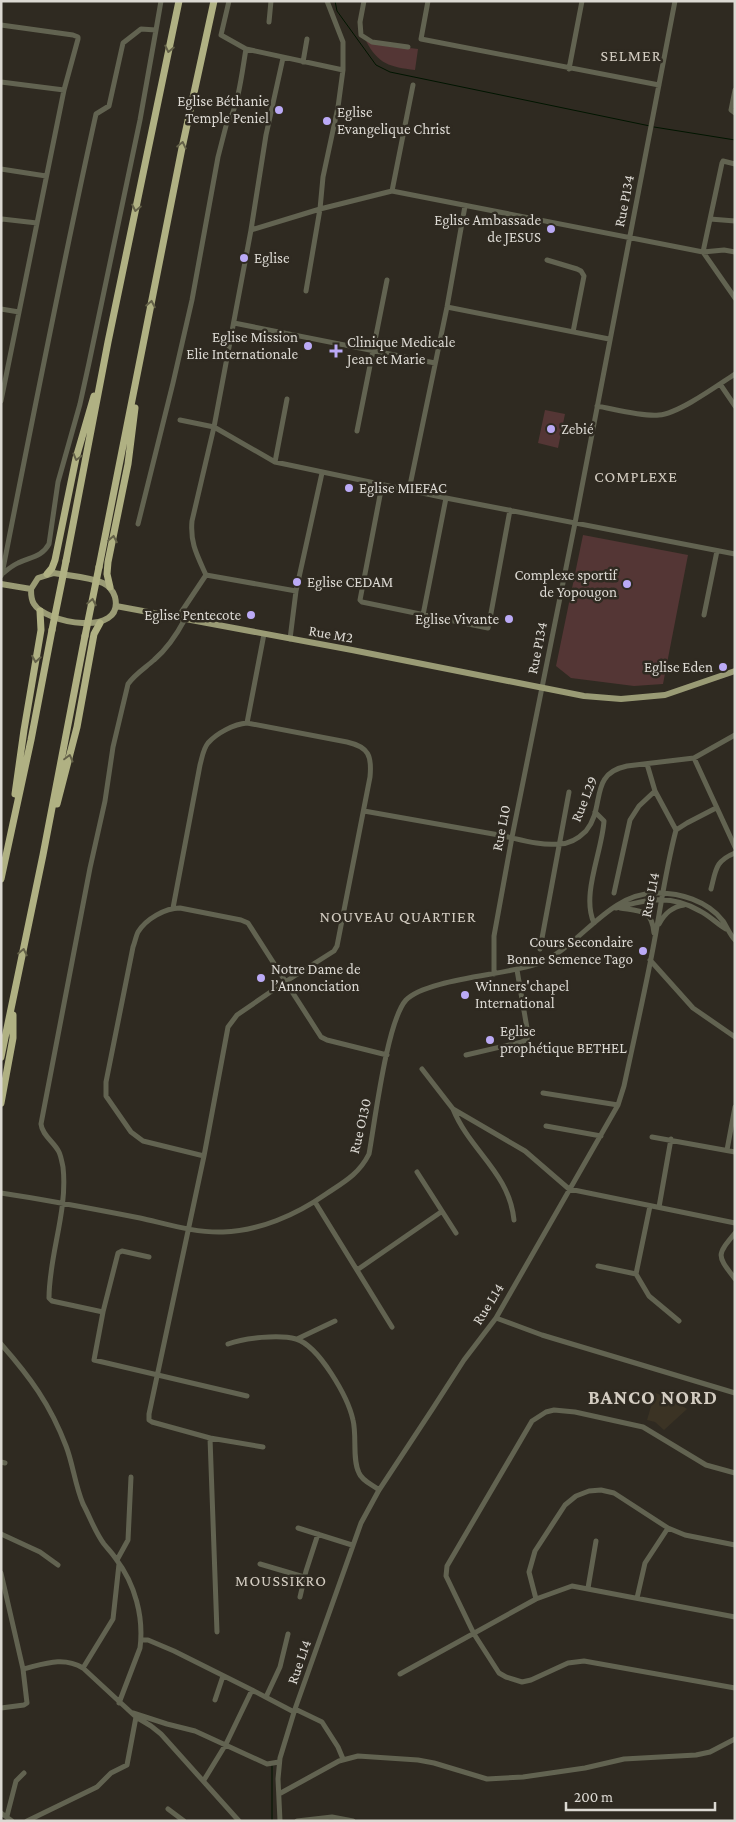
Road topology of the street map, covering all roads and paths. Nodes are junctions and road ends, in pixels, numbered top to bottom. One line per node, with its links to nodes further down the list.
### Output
1 (161, 1): 13 (street)
2 (179, 1): 51 (highway, one-way to 51)
3 (214, 1): 53 (highway, one-way to 3)
4 (229, 1): 16 (street)
5 (271, 1): 11 (street)
6 (327, 1): 20 (street)
7 (364, 1): 15 (street)
8 (428, 1): 19 (street)
9 (582, 1): 19 (street)
10 (675, 1): 23 (street, Rue P134)
11 (269, 22)
12 (1, 26): 24 (street)
13 (156, 30): 75 (street); 75 (street)
14 (307, 39): 18 (street)
15 (408, 47)
16 (246, 49): 17 (street); 71 (street)
17 (283, 58): 18 (street); 37 (street)
18 (303, 62): 20 (street)
19 (569, 69): 23 (street)
20 (343, 70): 32 (street)
21 (1, 82): 24 (street)
22 (413, 85): 30 (street)
23 (659, 85): 38 (street, Rue P134)
24 (64, 90): 29 (street)
25 (735, 90): 26 (street)
26 (735, 113)
27 (735, 164): 33 (street)
28 (1, 169): 29 (street)
29 (46, 176): 36 (street)
30 (392, 191): 31 (street); 32 (street)
31 (465, 206): 38 (street); 45 (street)
32 (320, 210): 37 (street); 43 (street)
33 (710, 219): 35 (street); 39 (street)
34 (1, 220): 36 (street)
35 (735, 221)
36 (37, 223): 47 (street)
37 (251, 230): 48 (street)
38 (630, 239): 39 (street); 50 (street, Rue P134)
39 (703, 252): 40 (street); 44 (street)
40 (735, 252)
41 (547, 260): 49 (street)
42 (387, 280): 52 (street)
43 (306, 291)
44 (735, 298)
45 (447, 307): 49 (street); 54 (street)
46 (1, 309): 47 (street)
47 (19, 312): 58 (street)
48 (234, 323): 52 (street); 62 (street)
49 (573, 332): 50 (street)
50 (609, 339): 59 (street, Rue P134)
51 (108, 342): 74 (highway, one-way to 74); 103 (highway, bridge)
52 (373, 350): 54 (street); 63 (street)
53 (141, 352): 78 (highway, one-way to 53); 106 (highway, one-way to 53, bridge)
54 (435, 363): 67 (street)
55 (735, 374): 56 (street)
56 (720, 384): 59 (street); 60 (street)
57 (288, 399): 64 (street)
58 (1, 400)
59 (597, 406): 70 (street, Rue P134)
60 (735, 406)
61 (180, 420): 62 (street)
62 (214, 427): 64 (street); 76 (street)
63 (357, 431)
64 (275, 462): 65 (street)
65 (322, 473): 66 (street); 80 (street)
66 (382, 485): 67 (street); 83 (street)
67 (410, 490): 68 (street)
68 (446, 498): 69 (street); 83 (street)
69 (510, 510): 70 (street); 83 (street)
70 (575, 523): 72 (street); 90 (street, Rue P134)
71 (138, 524)
72 (718, 551): 73 (street); 84 (street)
73 (735, 554)
74 (47, 574): 78 (main road); 79 (main road)
75 (1, 575)
76 (206, 575): 80 (street); 85 (street)
77 (1, 584): 79 (main road)
78 (110, 587): 81 (main road)
79 (31, 589): 82 (main road)
80 (296, 591): 88 (street)
81 (116, 606): 85 (main road, Rue M2); 86 (main road)
82 (40, 611): 86 (main road); 103 (highway, one-way to 103)
83 (423, 615)
84 (704, 615)
85 (181, 618): 87 (main road, Rue M2); 148 (street)
86 (100, 623): 106 (highway, one-way to 86)
87 (264, 634): 88 (main road, Rue M2); 91 (street)
88 (290, 639): 90 (main road, Rue M2)
89 (735, 671): 90 (main road, Rue M2)
90 (542, 688): 101 (street, Rue L10)
91 (247, 723): 98 (street); 113 (street)
92 (735, 736): 93 (street, Rue L29)
93 (694, 758): 94 (street, Rue L29); 97 (street)
94 (647, 764): 95 (street); 99 (street, Rue L29)
95 (655, 791): 100 (street); 109 (street)
96 (569, 792): 102 (street)
97 (716, 808): 100 (street); 104 (street)
98 (364, 811): 101 (street, Rue L29); 126 (street)
99 (595, 812): 102 (street, Rue L29); 116 (street)
100 (676, 830): 110 (street, Rue L14)
101 (512, 837): 102 (street, Rue L29); 125 (street, Rue L10)
102 (559, 844): 122 (street)
103 (8, 847): 107 (highway)
104 (735, 847)
105 (735, 853): 108 (street)
106 (43, 856): 127 (highway, one-way to 106)
107 (1, 879)
108 (711, 889)
109 (614, 893)
110 (663, 893): 111 (street, Rue L14); 115 (street, Rue O130); 118 (street, Rue O130)
111 (660, 899): 112 (street, Rue O130); 114 (street, Rue O130); 117 (street, Rue L14)
112 (686, 904): 117 (street); 118 (street, Rue O130)
113 (173, 908): 126 (street); 144 (street)
114 (619, 908): 115 (street, Rue O130); 121 (street)
115 (610, 910): 116 (street, Rue O130)
116 (594, 923): 124 (street, Rue O130)
117 (657, 929): 121 (street, Rue L14)
118 (727, 929): 120 (street, Rue O130)
119 (735, 930): 120 (street)
120 (734, 939)
121 (654, 941): 123 (street, Rue L14)
122 (540, 949)
123 (650, 960): 128 (street); 135 (street, Rue L14)
124 (516, 970): 125 (street, Rue O130); 130 (street)
125 (494, 974): 129 (street, Rue O130)
126 (285, 982): 129 (street); 144 (street)
127 (13, 999): 131 (highway); 134 (highway)
128 (735, 1037)
129 (387, 1055): 149 (street, Rue O130)
130 (466, 1055)
131 (1, 1056)
132 (422, 1070): 137 (street)
133 (543, 1092): 135 (street)
134 (1, 1104)
135 (618, 1105): 139 (street, Rue L14)
136 (735, 1107): 142 (street)
137 (453, 1109): 146 (street); 153 (street)
138 (546, 1126): 139 (street)
139 (601, 1136): 146 (street, Rue L14)
140 (652, 1137): 141 (street)
141 (671, 1139): 142 (street); 151 (street)
142 (727, 1150): 143 (street)
143 (735, 1152)
144 (204, 1156): 155 (street)
145 (417, 1172): 152 (street)
146 (569, 1189): 150 (street); 164 (street, Rue L14)
147 (1, 1193): 148 (street, Rue O130)
148 (62, 1202): 155 (street, Rue O130); 163 (street)
149 (315, 1202): 155 (street, Rue O130); 160 (street)
150 (650, 1206): 151 (street); 161 (street)
151 (659, 1207): 154 (street)
152 (441, 1212): 156 (street); 160 (street)
153 (514, 1220)
154 (735, 1223)
155 (189, 1229): 171 (street)
156 (456, 1233)
157 (735, 1233): 162 (street)
158 (149, 1257): 163 (street)
159 (598, 1266): 161 (street)
160 (357, 1270): 167 (street)
161 (636, 1274): 166 (street)
162 (735, 1279)
163 (103, 1312): 171 (street)
164 (496, 1318): 172 (street); 178 (street, Rue L14)
165 (335, 1321): 168 (street)
166 (679, 1321)
167 (392, 1327)
168 (297, 1339): 170 (street); 178 (street)
169 (1, 1344): 186 (street)
170 (228, 1344)
171 (159, 1375): 173 (street); 174 (street)
172 (735, 1393)
173 (247, 1396)
174 (210, 1438): 175 (street); 197 (street)
175 (263, 1447)
176 (735, 1473): 199 (street)
177 (132, 1477): 186 (street)
178 (379, 1490): 184 (street, Rue L14)
179 (298, 1528): 182 (street)
180 (668, 1528): 185 (street); 194 (street); 195 (street)
181 (1, 1534): 188 (street)
182 (318, 1534): 184 (street); 190 (street)
183 (596, 1541): 191 (street)
184 (352, 1545): 211 (street, Rue L14)
185 (735, 1545)
186 (118, 1562): 200 (street); 202 (street)
187 (260, 1564): 190 (street)
188 (58, 1565)
189 (1, 1573): 193 (street)
190 (304, 1577): 192 (street)
191 (588, 1588): 194 (street); 195 (street)
192 (300, 1597)
193 (4, 1598): 201 (street)
194 (637, 1598): 196 (street)
195 (536, 1599): 199 (street)
196 (735, 1617)
197 (217, 1632)
198 (288, 1634): 207 (street)
199 (474, 1634): 203 (street); 205 (street)
200 (141, 1640): 204 (street); 209 (street)
201 (23, 1668): 202 (street); 210 (street)
202 (83, 1668): 209 (street)
203 (400, 1674)
204 (223, 1676): 206 (street); 208 (street)
205 (735, 1688)
206 (252, 1690): 207 (street); 215 (street)
207 (266, 1697): 211 (street)
208 (215, 1700)
209 (120, 1703): 212 (street)
210 (1, 1708)
211 (295, 1711): 216 (street); 217 (street, Rue L14)
212 (131, 1713): 213 (street); 215 (street)
213 (136, 1718): 219 (street); 226 (street)
214 (735, 1739): 216 (street)
215 (226, 1744): 217 (street); 219 (street)
216 (342, 1760): 220 (street)
217 (280, 1762): 220 (street, Rue L14)
218 (24, 1773): 222 (street)
219 (204, 1780): 228 (street)
220 (279, 1794): 229 (street, Rue L14)
221 (168, 1809): 227 (street)
222 (4, 1814): 224 (street); 225 (street)
223 (332, 1819): 230 (street); 231 (street)
224 (2, 1821)
225 (12, 1821)
226 (27, 1821)
227 (184, 1821)
228 (239, 1821)
229 (280, 1821)
230 (297, 1821)
231 (353, 1821)

